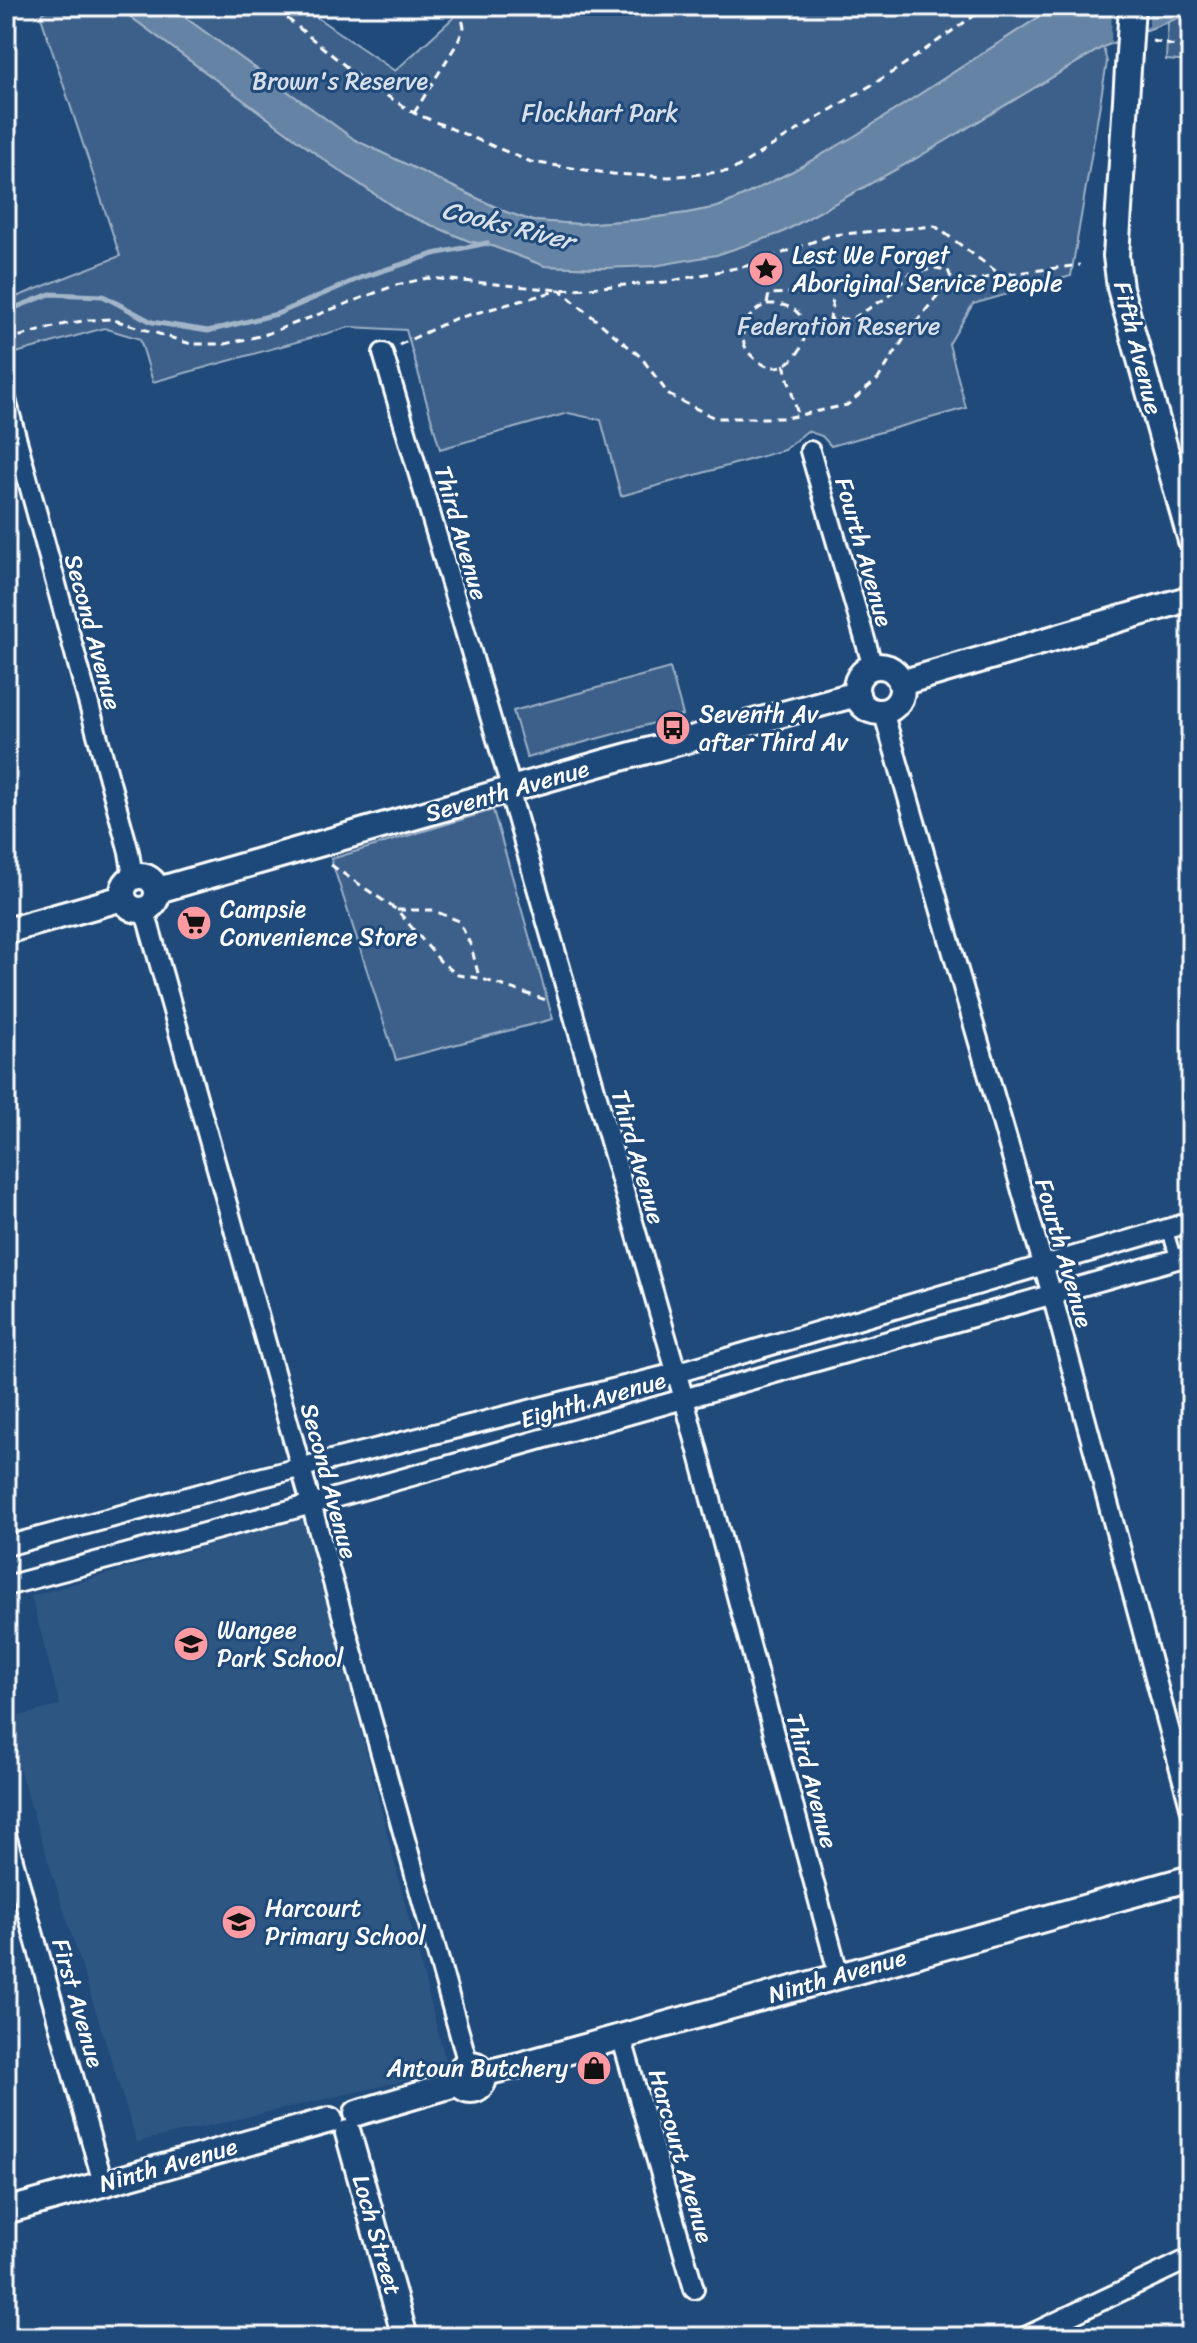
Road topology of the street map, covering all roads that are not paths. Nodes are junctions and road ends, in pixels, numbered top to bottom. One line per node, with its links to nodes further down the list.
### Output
1 (1132, 6): 5 (main road, Fifth Avenue)
2 (383, 353): 11 (street, Third Avenue)
3 (6, 400): 12 (street, Second Avenue)
4 (810, 451): 7 (street, Fourth Avenue)
5 (1191, 541)
6 (1191, 598): 8 (main road)
7 (873, 667): 8 (main road); 9 (main road)
8 (901, 683): 10 (main road)
9 (857, 694): 10 (main road); 11 (main road, Seventh Avenue)
10 (883, 711): 17 (street, Fourth Avenue)
11 (510, 791): 12 (main road, Seventh Avenue); 23 (street, Third Avenue)
12 (133, 895): 13 (main road); 25 (street, Second Avenue)
13 (6, 931)
14 (1191, 1222): 15 (street, Eighth Avenue)
15 (1167, 1229): 16 (lane); 17 (street, Eighth Avenue)
16 (1183, 1257): 18 (street, Eighth Avenue)
17 (1043, 1265): 18 (street, Fourth Avenue); 19 (street, Eighth Avenue)
18 (1052, 1295): 20 (street, Eighth Avenue); 29 (street, Fourth Avenue)
19 (910, 1305): 20 (lane); 21 (street, Eighth Avenue)
20 (917, 1333): 22 (street, Eighth Avenue)
21 (800, 1337): 22 (lane); 23 (street, Eighth Avenue)
22 (807, 1364): 24 (street, Eighth Avenue)
23 (676, 1373): 24 (street, Third Avenue); 25 (street, Eighth Avenue)
24 (684, 1399): 26 (street, Eighth Avenue); 32 (street, Third Avenue)
25 (301, 1468): 26 (street, Second Avenue); 27 (street, Eighth Avenue)
26 (311, 1505): 28 (street, Eighth Avenue); 34 (street, Second Avenue)
27 (6, 1546)
28 (6, 1586)
29 (1191, 1810)
30 (6, 1835): 36 (street, First Avenue)
31 (1191, 1878): 32 (main road, Ninth Avenue)
32 (839, 1976): 33 (main road, Ninth Avenue)
33 (621, 2036): 34 (main road, Ninth Avenue); 39 (street, Harcourt Avenue)
34 (470, 2073): 35 (main road, Ninth Avenue)
35 (345, 2122): 36 (main road, Ninth Avenue); 40 (main road, Loch Street)
36 (103, 2183): 37 (main road, Ninth Avenue)
37 (6, 2211)
38 (1191, 2258): 41 (street)
39 (694, 2289)
40 (405, 2337)
41 (1025, 2337)

